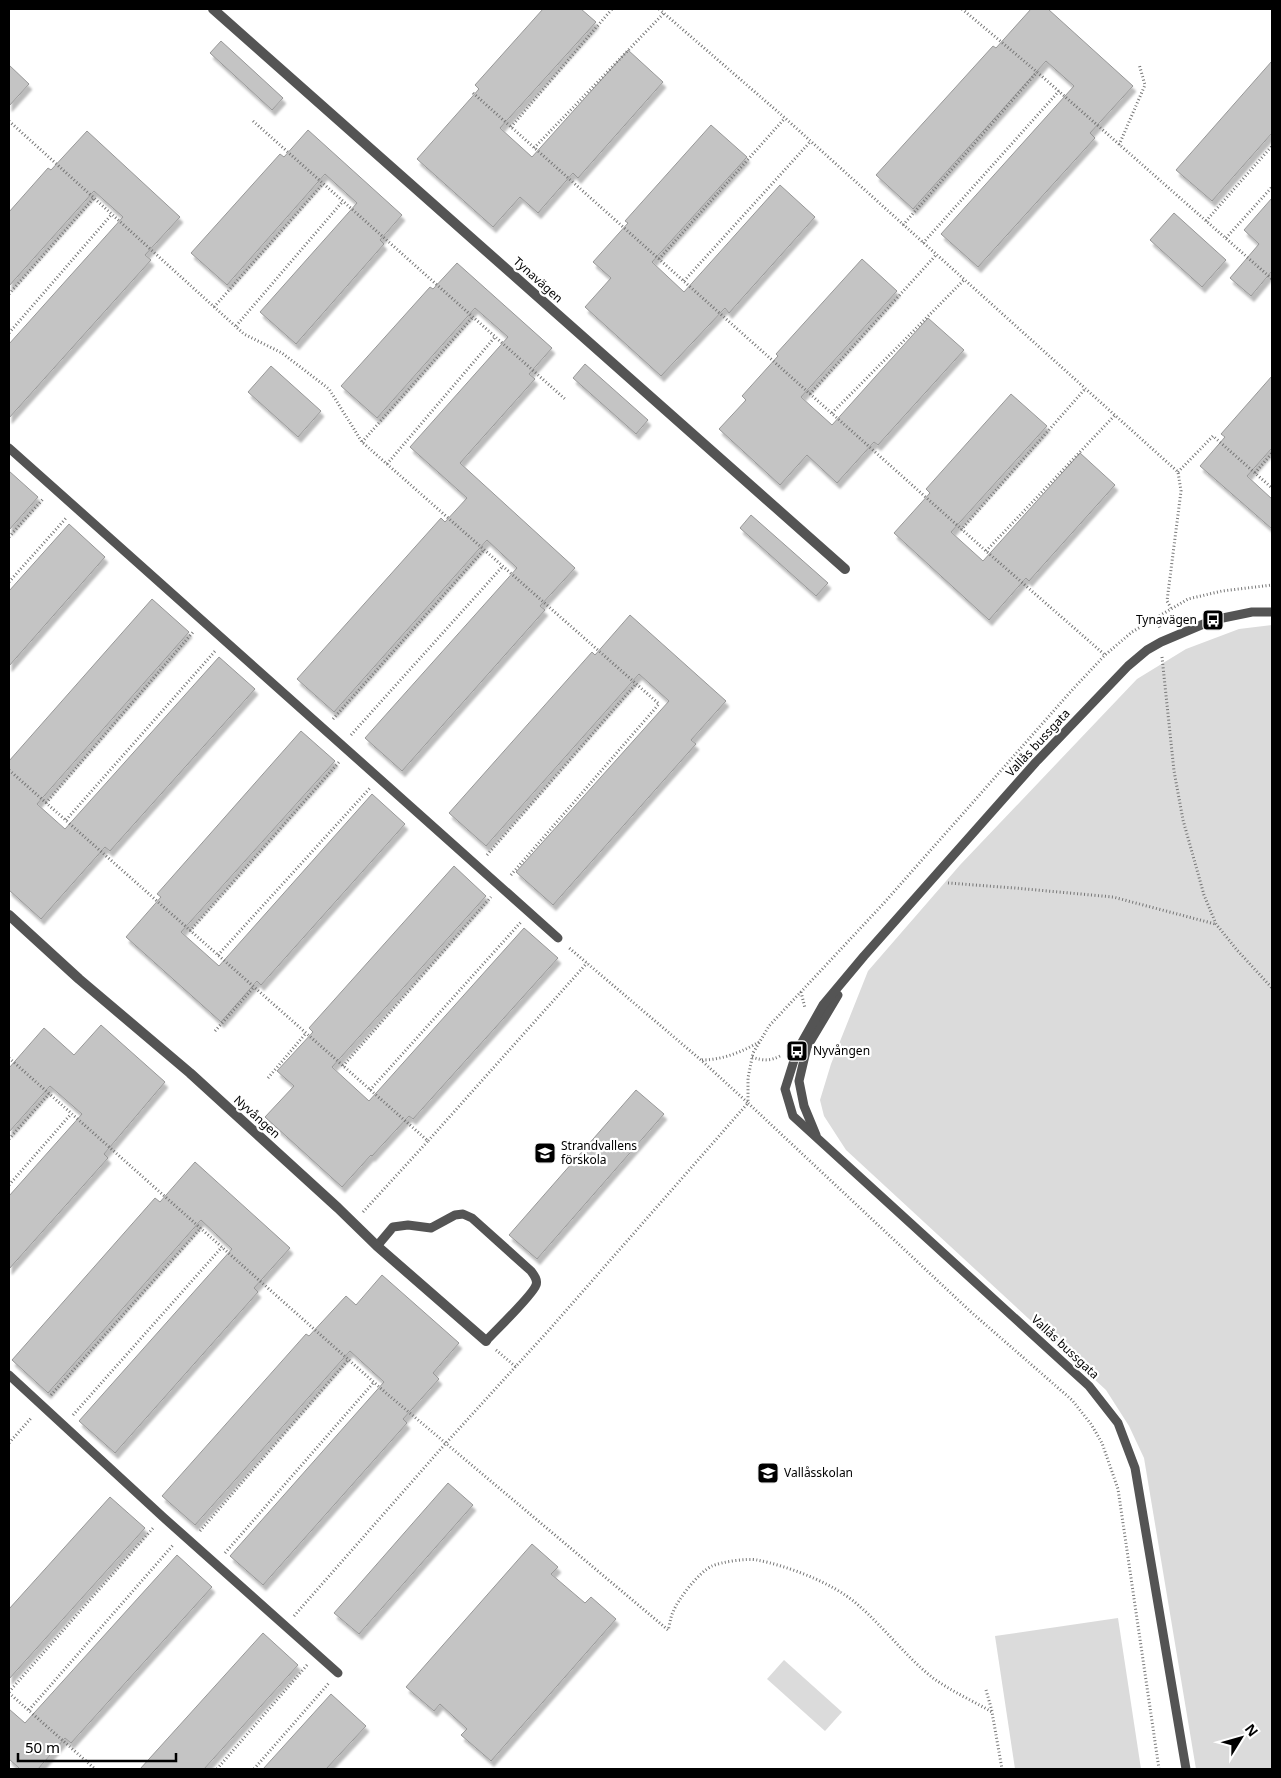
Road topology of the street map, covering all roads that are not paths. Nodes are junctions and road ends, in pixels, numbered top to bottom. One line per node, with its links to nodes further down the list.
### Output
1 (213, 9): 3 (street, Tynavägen)
2 (9, 448): 6 (lane)
3 (845, 569)
4 (1272, 612): 7 (lane, Vallås bussgata)
5 (9, 915): 9 (street, Nyvången)
6 (558, 938)
7 (864, 956): 8 (lane, Vallås bussgata); 8 (lane, Vallås bussgata)
8 (817, 1138): 13 (lane, Vallås bussgata)
9 (377, 1246): 10 (street, Nyvången); 10 (lane)
10 (486, 1341)
11 (9, 1375): 12 (lane)
12 (338, 1673)
13 (1186, 1769)

